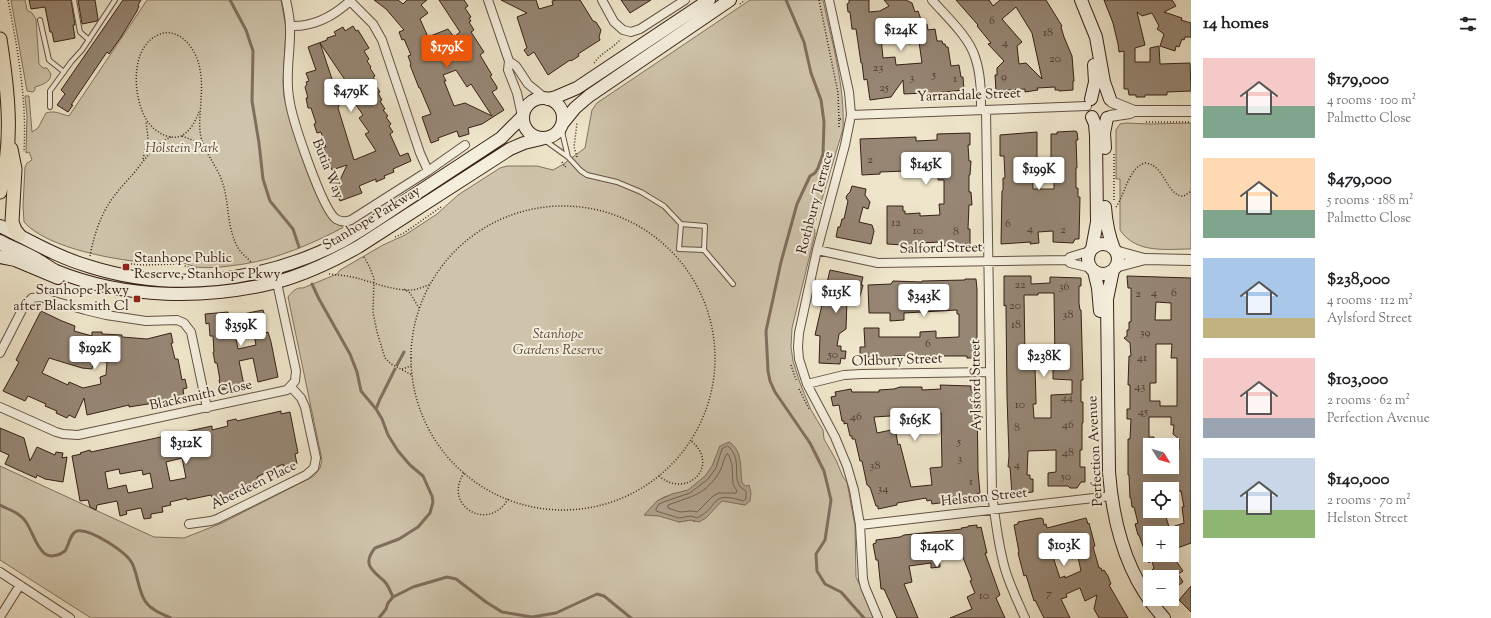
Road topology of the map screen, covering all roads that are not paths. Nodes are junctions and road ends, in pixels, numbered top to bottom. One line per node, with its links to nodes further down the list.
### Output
1 (74, 0): 17 (lane)
2 (115, 0): 17 (lane)
3 (286, 0): 15 (street, Butia Way)
4 (350, 0): 15 (street); 35 (street)
5 (488, 0): 18 (street)
6 (602, 0): 7 (street)
7 (685, 0)
8 (709, 0): 20 (main road)
9 (730, 0): 30 (main road)
10 (829, 0): 27 (street, Rothbury Terrace)
11 (932, 0): 24 (street, Aylsford Street)
12 (1073, 0): 23 (main road)
13 (1082, 0): 21 (main road)
14 (40, 20): 19 (lane)
15 (290, 26): 35 (street, Butia Way)
16 (0, 39): 31 (main road)
17 (89, 40): 19 (lane)
18 (509, 61): 20 (street); 28 (street)
19 (64, 72): 22 (lane)
20 (546, 98): 28 (main road); 30 (main road)
21 (1111, 100): 23 (main road); 26 (street); 29 (main road)
22 (50, 107)
23 (1090, 107): 24 (street, Yarrandale Street); 29 (main road); 44 (main road)
24 (984, 110): 27 (street, Yarrandale Street); 50 (street, Aylsford Street)
25 (1191, 110): 26 (street)
26 (1134, 111): 29 (street)
27 (851, 115): 43 (street, Rothbury Terrace)
28 (522, 116): 32 (main road); 51 (main road, Stanhope Parkway)
29 (1109, 117): 45 (main road)
30 (562, 125): 32 (main road); 34 (lane)
31 (8, 137): 36 (main road); 39 (main road)
32 (542, 139): 34 (lane); 55 (main road, Stanhope Parkway)
33 (465, 145): 35 (street, Butia Way)
34 (568, 157): 37 (lane)
35 (428, 171)
36 (0, 192)
37 (681, 224): 42 (lane); 42 (lane)
38 (0, 226): 39 (main road, Stanhope Parkway)
39 (19, 235): 51 (main road, Stanhope Parkway)
40 (0, 242): 54 (main road, Stanhope Parkway)
41 (0, 248): 54 (lane)
42 (704, 250): 57 (lane)
43 (817, 250): 50 (street, Salford Street); 60 (street, Rothbury Terrace)
44 (1091, 250): 45 (main road); 48 (street, Salford Street); 52 (main road)
45 (1114, 250): 47 (street); 53 (main road)
46 (0, 257): 56 (main road)
47 (1145, 259): 49 (street); 53 (street)
48 (1067, 260): 50 (street, Salford Street); 52 (street, Salford Street)
49 (1191, 260)
50 (988, 261): 59 (street, Aylsford Street)
51 (274, 269): 55 (street)
52 (1092, 269): 53 (main road); 64 (main road, Perfection Avenue)
53 (1114, 269): 64 (main road, Perfection Avenue)
54 (55, 270): 56 (main road, Stanhope Parkway)
55 (277, 282): 56 (main road, Stanhope Parkway); 61 (street)
56 (92, 283)
57 (733, 284)
58 (0, 353): 63 (street)
59 (990, 372): 60 (street, Oldbury Street); 65 (street, Aylsford Street)
60 (804, 382): 67 (street, Rothbury Terrace)
61 (291, 387): 63 (street, Blacksmith Close); 66 (street, Aberdeen Place)
62 (0, 407): 63 (street, Blacksmith Close)
63 (207, 408)
64 (1107, 497): 65 (street, Helston Street); 74 (main road, Perfection Avenue); 75 (main road, Perfection Avenue)
65 (994, 510): 67 (street, Helston Street); 73 (street, Aylsford Street)
66 (189, 524)
67 (860, 525): 72 (street, Rothbury Terrace)
68 (0, 572): 69 (street)
69 (20, 585): 70 (street); 71 (street)
70 (0, 616)
71 (70, 618)
72 (878, 618)
73 (1025, 618)
74 (1154, 618)
75 (1164, 618)

